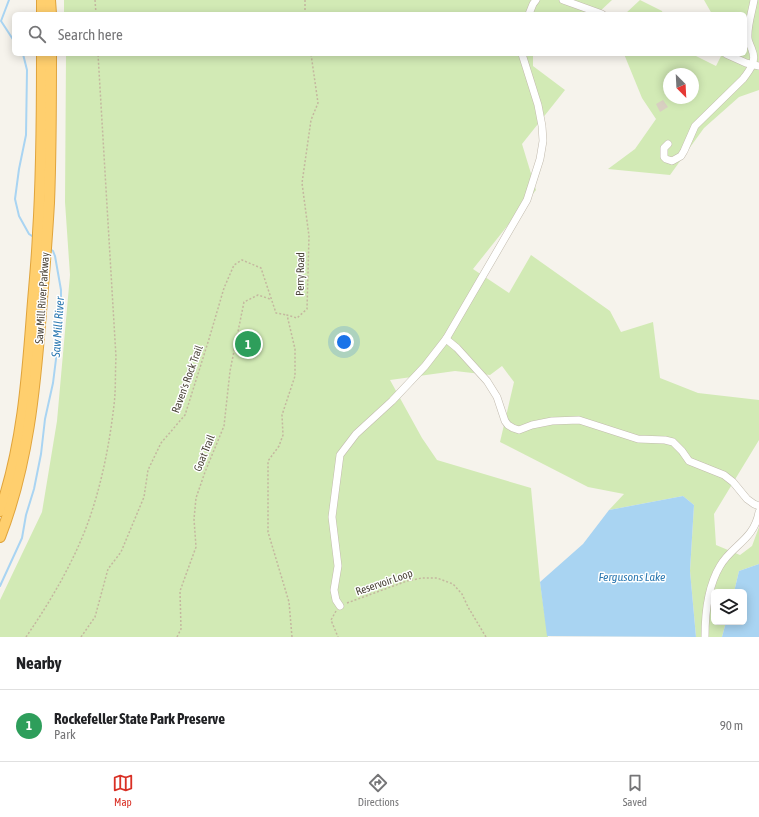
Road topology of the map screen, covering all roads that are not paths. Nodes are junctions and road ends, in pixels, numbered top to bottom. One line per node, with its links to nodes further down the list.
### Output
1 (42, 0): 6 (highway)
2 (50, 0): 7 (highway)
3 (536, 0): 8 (lane)
4 (562, 0): 9 (lane)
5 (754, 0): 10 (lane)
6 (42, 12)
7 (50, 12)
8 (530, 12)
9 (596, 12)
10 (747, 34)
11 (747, 44): 16 (lane)
12 (42, 56): 18 (highway, Saw Mill River Parkway)
13 (51, 56): 18 (highway, Saw Mill River Parkway)
14 (523, 56): 20 (lane)
15 (734, 56): 16 (lane)
16 (756, 65): 17 (lane)
17 (668, 144)
18 (43, 236): 19 (highway, Saw Mill River Parkway)
19 (41, 250): 21 (highway, Saw Mill River Parkway); 26 (highway, Saw Mill River Parkway)
20 (446, 339): 23 (lane); 27 (lane)
21 (10, 477): 22 (highway); 24 (highway, Saw Mill River Parkway)
22 (0, 500)
23 (759, 506)
24 (0, 511)
25 (759, 512): 28 (lane)
26 (0, 537)
27 (340, 606)
28 (705, 637)

